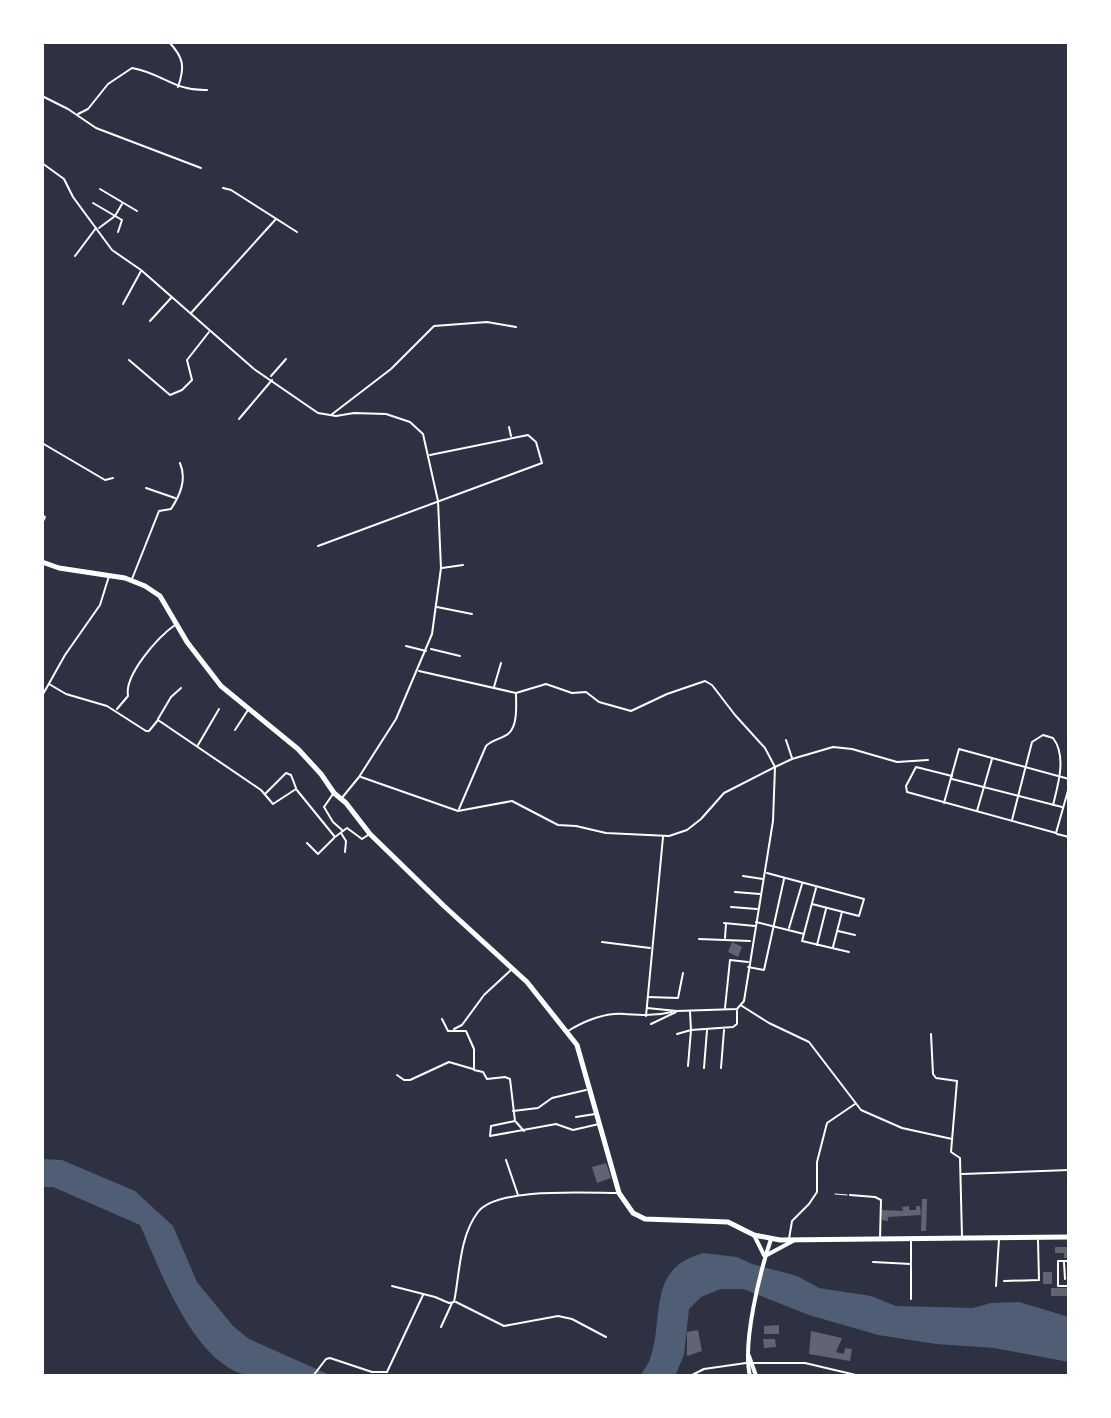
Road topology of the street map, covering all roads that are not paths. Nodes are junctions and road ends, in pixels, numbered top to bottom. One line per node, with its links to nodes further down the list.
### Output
1 (169, 42): 2 (street)
2 (178, 88): 3 (street); 5 (street)
3 (207, 90)
4 (42, 96): 5 (street)
5 (77, 115): 7 (street)
6 (42, 163): 15 (street)
7 (201, 168)
8 (223, 188): 14 (street)
9 (100, 189): 10 (street)
10 (123, 202): 12 (street); 13 (street)
11 (93, 203): 13 (street)
12 (137, 211)
13 (115, 216): 15 (street); 16 (street)
14 (276, 219): 17 (street); 22 (street)
15 (98, 228): 18 (street); 19 (street)
16 (118, 232)
17 (297, 232)
18 (75, 256)
19 (141, 270): 20 (street); 21 (street)
20 (171, 298): 22 (street); 23 (street)
21 (123, 304)
22 (191, 314): 25 (street)
23 (150, 321)
24 (516, 327): 29 (street)
25 (210, 331): 27 (street); 28 (street)
26 (286, 359): 28 (street)
27 (129, 360)
28 (271, 379): 29 (street); 30 (street)
29 (330, 415): 34 (street)
30 (239, 419)
31 (509, 427): 32 (street)
32 (511, 437): 34 (street); 39 (street)
33 (42, 443): 36 (street)
34 (429, 455): 39 (street)
35 (180, 463): 38 (street)
36 (113, 478)
37 (146, 488): 38 (street)
38 (177, 499): 47 (street)
39 (438, 501): 42 (street); 45 (street)
40 (42, 515): 41 (street)
41 (42, 523)
42 (318, 546)
43 (42, 562): 46 (highway)
44 (463, 565): 45 (street)
45 (441, 568): 48 (street)
46 (109, 575): 47 (highway); 56 (street)
47 (132, 580): 50 (highway)
48 (436, 607): 49 (street); 52 (street)
49 (472, 614)
50 (176, 625): 62 (highway); 63 (street)
51 (406, 646): 52 (street)
52 (428, 650): 53 (street); 55 (street)
53 (460, 656)
54 (501, 663): 58 (street)
55 (418, 670): 58 (street); 73 (street)
56 (49, 684): 60 (street); 63 (street)
57 (181, 688): 64 (street)
58 (494, 688): 59 (street)
59 (516, 693): 71 (street); 87 (street)
60 (42, 696)
61 (219, 709): 67 (street)
62 (249, 709): 65 (street); 80 (highway)
63 (116, 711): 64 (street)
64 (158, 720): 67 (street)
65 (235, 730)
66 (786, 740): 69 (street)
67 (197, 746): 81 (street)
68 (992, 758): 72 (street); 74 (street); 77 (street)
69 (792, 759): 70 (street); 71 (street)
70 (928, 760)
71 (775, 767): 93 (street); 98 (street)
72 (1026, 767): 75 (street); 75 (street); 82 (street)
73 (359, 777): 83 (street); 87 (street)
74 (951, 777): 77 (street); 84 (street); 84 (street)
75 (1061, 777): 76 (street); 85 (street)
76 (1069, 779)
77 (984, 787): 82 (street); 88 (street)
78 (1069, 787): 86 (street)
79 (296, 789): 81 (street); 81 (street); 94 (street)
80 (334, 793): 83 (highway); 90 (street)
81 (265, 794)
82 (1018, 796): 85 (street); 89 (street)
83 (340, 800): 92 (highway)
84 (944, 803): 88 (street)
85 (1053, 805): 86 (street)
86 (1063, 808): 91 (street)
87 (458, 811): 93 (street)
88 (977, 812): 89 (street)
89 (1011, 821): 91 (street)
90 (341, 831): 92 (street); 94 (street); 97 (street)
91 (1056, 833): 95 (street)
92 (370, 834): 126 (highway)
93 (663, 836): 122 (street)
94 (335, 837): 96 (street)
95 (1069, 837)
96 (307, 843)
97 (345, 852)
98 (765, 873): 100 (street); 101 (street)
99 (743, 876): 101 (street)
100 (784, 878): 102 (street); 112 (street)
101 (764, 879): 105 (street)
102 (802, 883): 103 (street); 113 (street)
103 (817, 886): 106 (street); 110 (street)
104 (735, 892): 105 (street)
105 (761, 894): 109 (street)
106 (812, 904): 108 (street); 115 (street)
107 (731, 907): 109 (street)
108 (827, 907): 110 (street); 121 (street)
109 (758, 909): 111 (street)
110 (842, 912): 114 (street)
111 (755, 924): 112 (street); 118 (street); 119 (street)
112 (772, 926): 113 (street); 125 (street)
113 (788, 930): 115 (street)
114 (837, 931): 116 (street); 123 (street)
115 (804, 934): 121 (street)
116 (855, 935)
117 (699, 939): 118 (street)
118 (725, 940): 119 (street)
119 (752, 941): 125 (street)
120 (602, 942): 122 (street)
121 (817, 945): 123 (street)
122 (651, 948): 128 (street)
123 (832, 948): 124 (street)
124 (849, 952)
125 (749, 964): 129 (street); 131 (street)
126 (513, 968): 141 (street); 142 (highway)
127 (683, 973): 128 (street)
128 (647, 997): 130 (street)
129 (741, 1005): 132 (street); 151 (street)
130 (647, 1008): 133 (street); 135 (street)
131 (725, 1009): 132 (street); 134 (street)
132 (737, 1009): 138 (street)
133 (677, 1011): 134 (street); 135 (street); 137 (street)
134 (689, 1011): 140 (street)
135 (646, 1016): 142 (street)
136 (442, 1019): 141 (street)
137 (651, 1024)
138 (725, 1027): 139 (street); 147 (street)
139 (708, 1029): 140 (street); 146 (street)
140 (691, 1030): 143 (street); 145 (street)
141 (448, 1031): 148 (street)
142 (568, 1031): 150 (highway)
143 (677, 1034)
144 (931, 1034): 158 (street)
145 (688, 1066)
146 (704, 1068)
147 (721, 1068)
148 (474, 1070): 149 (street); 152 (street)
149 (397, 1075)
150 (591, 1089): 152 (street); 153 (highway)
151 (856, 1103): 158 (street); 173 (street)
152 (513, 1111): 155 (street)
153 (597, 1113): 154 (street); 156 (highway)
154 (576, 1117)
155 (515, 1121): 157 (street); 157 (street)
156 (600, 1124): 157 (street); 162 (highway)
157 (524, 1131)
158 (952, 1139): 161 (street)
159 (506, 1160): 165 (street)
160 (1069, 1170): 161 (street)
161 (962, 1174): 172 (street)
162 (619, 1193): 165 (street); 166 (highway)
163 (835, 1194): 164 (lane)
164 (850, 1195): 174 (street)
165 (518, 1196): 186 (street)
166 (754, 1235): 170 (highway); 175 (main road)
167 (1069, 1237): 169 (highway)
168 (999, 1238): 169 (highway); 172 (highway); 182 (street)
169 (1038, 1238): 180 (street)
170 (771, 1239): 173 (highway); 175 (main road)
171 (911, 1239): 172 (highway); 174 (highway); 178 (street)
172 (962, 1239)
173 (792, 1240): 174 (highway); 175 (main road)
174 (880, 1240)
175 (765, 1258): 189 (main road)
176 (1067, 1261): 179 (street); 183 (street)
177 (873, 1262): 178 (street)
178 (913, 1264): 185 (street)
179 (1065, 1279)
180 (1004, 1281)
181 (392, 1286): 184 (street)
182 (996, 1286)
183 (1069, 1286)
184 (424, 1294): 186 (street); 190 (street)
185 (911, 1299)
186 (453, 1303): 187 (street); 188 (street)
187 (441, 1327)
188 (606, 1337)
189 (750, 1363): 191 (street); 192 (main road); 193 (street)
190 (313, 1376)
191 (690, 1376)
192 (753, 1376)
193 (860, 1376)

